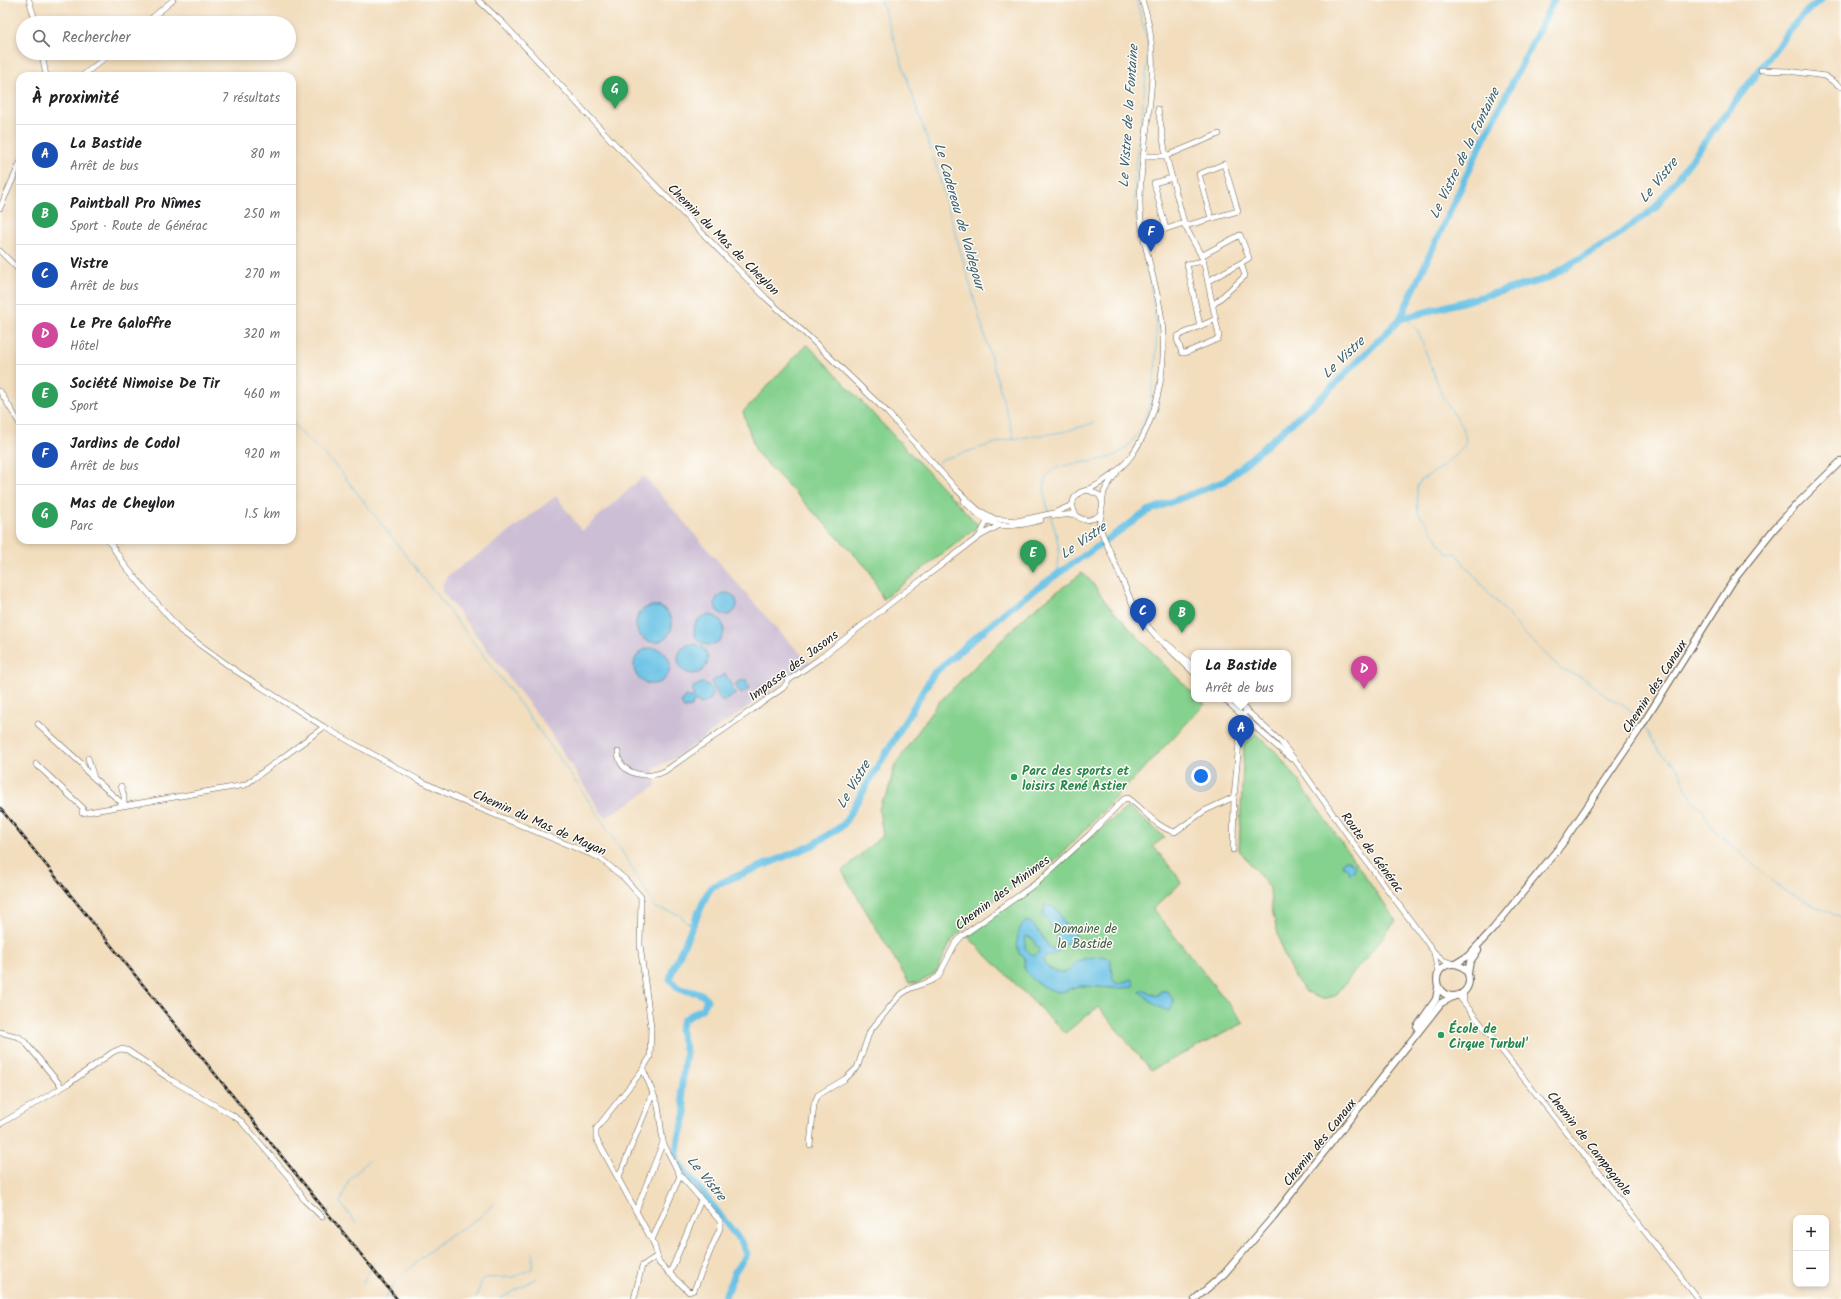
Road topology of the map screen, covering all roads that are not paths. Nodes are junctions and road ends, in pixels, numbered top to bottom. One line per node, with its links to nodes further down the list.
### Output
1 (29, 0): 5 (street)
2 (173, 0): 6 (street)
3 (478, 0): 34 (street, Chemin du Mas de Cheylon)
4 (1142, 0): 15 (street)
5 (34, 16)
6 (154, 16)
7 (43, 60): 10 (street)
8 (102, 60): 11 (street)
9 (1761, 70): 12 (street)
10 (45, 72)
11 (87, 72)
12 (1841, 88)
13 (1158, 109): 16 (street)
14 (1219, 134): 16 (street)
15 (1144, 156): 16 (street); 33 (street)
16 (1166, 156): 18 (street)
17 (16, 173): 19 (street)
18 (1172, 178): 21 (street); 21 (street)
19 (0, 208)
20 (1211, 218): 20 (street); 21 (street)
21 (1185, 225): 23 (street)
22 (0, 251): 25 (street)
23 (1202, 258): 24 (street); 26 (street); 29 (street)
24 (1241, 263): 26 (street); 27 (street)
25 (16, 267)
26 (1208, 281): 27 (street)
27 (1213, 305): 28 (street)
28 (1216, 319): 29 (street); 29 (street)
29 (1200, 326)
30 (0, 391): 31 (street)
31 (16, 417)
32 (1841, 461): 66 (main road, Chemin des Canaux)
33 (1120, 468): 35 (street); 36 (street)
34 (957, 490): 42 (street, Chemin du Mas de Cheylon); 44 (street, Chemin du Mas de Cheylon)
35 (1088, 490): 36 (street); 37 (street)
36 (1103, 503): 38 (street)
37 (1072, 506): 39 (street); 40 (street, Chemin du Mas de Cheylon)
38 (1102, 510): 43 (street); 46 (street)
39 (1075, 514): 40 (street, Chemin du Mas de Cheylon); 43 (street)
40 (1055, 515): 41 (street, Chemin du Mas de Cheylon)
41 (1047, 517): 42 (street, Chemin du Mas de Cheylon); 45 (street, Chemin du Mas de Cheylon)
42 (1021, 520): 44 (street)
43 (1087, 520): 46 (street)
44 (987, 521): 45 (street, Chemin du Mas de Cheylon); 47 (street, Impasse des Jasons)
45 (1000, 525): 47 (street, Impasse des Jasons)
46 (1099, 526): 49 (street)
47 (980, 536): 57 (street, Impasse des Jasons)
48 (111, 544): 56 (street, Chemin du Mas de Mayan)
49 (1150, 629): 50 (street); 51 (street)
50 (1191, 663)
51 (1191, 670)
52 (1228, 702): 54 (street, Route de Générac)
53 (1237, 702): 60 (street, Route de Générac)
54 (1244, 713): 60 (street, Route de Générac); 63 (street)
55 (38, 724): 61 (street)
56 (324, 726): 64 (street); 74 (street, Chemin du Mas de Mayan)
57 (618, 752)
58 (88, 758): 61 (street)
59 (36, 764): 64 (street)
60 (1296, 764): 67 (street, Route de Générac)
61 (94, 779): 64 (street)
62 (120, 786): 64 (street)
63 (1234, 797): 65 (street); 79 (street, Chemin des Minimes)
64 (124, 806)
65 (1233, 850)
66 (1493, 929): 68 (main road, Chemin des Canaux); 70 (main road, Chemin des Canaux)
67 (1434, 952): 68 (street); 69 (street)
68 (1453, 964): 69 (main road); 70 (main road)
69 (1438, 972): 71 (main road)
70 (1468, 974): 72 (main road)
71 (1438, 986): 72 (main road); 89 (main road, Chemin des Canaux)
72 (1459, 994): 90 (main road, Chemin des Canaux); 91 (street, Chemin de Campagnole)
73 (0, 1032): 75 (street)
74 (643, 1069): 76 (street); 81 (street, Chemin du Mas de Mayan)
75 (62, 1087): 77 (street); 84 (street)
76 (653, 1093): 78 (street); 81 (street)
77 (0, 1124)
78 (663, 1142): 80 (street); 83 (street)
79 (810, 1145)
80 (680, 1176): 82 (street); 85 (street)
81 (618, 1179): 83 (street, Chemin du Mas de Mayan)
82 (701, 1200): 87 (street); 87 (street, Chemin du Mas de Mayan)
83 (636, 1211): 85 (street, Chemin du Mas de Mayan)
84 (321, 1217)
85 (652, 1240): 86 (street, Chemin du Mas de Mayan)
86 (657, 1256): 87 (street, Chemin du Mas de Mayan); 88 (street)
87 (670, 1273)
88 (634, 1299)
89 (1190, 1299)
90 (1196, 1299)
91 (1698, 1299)

